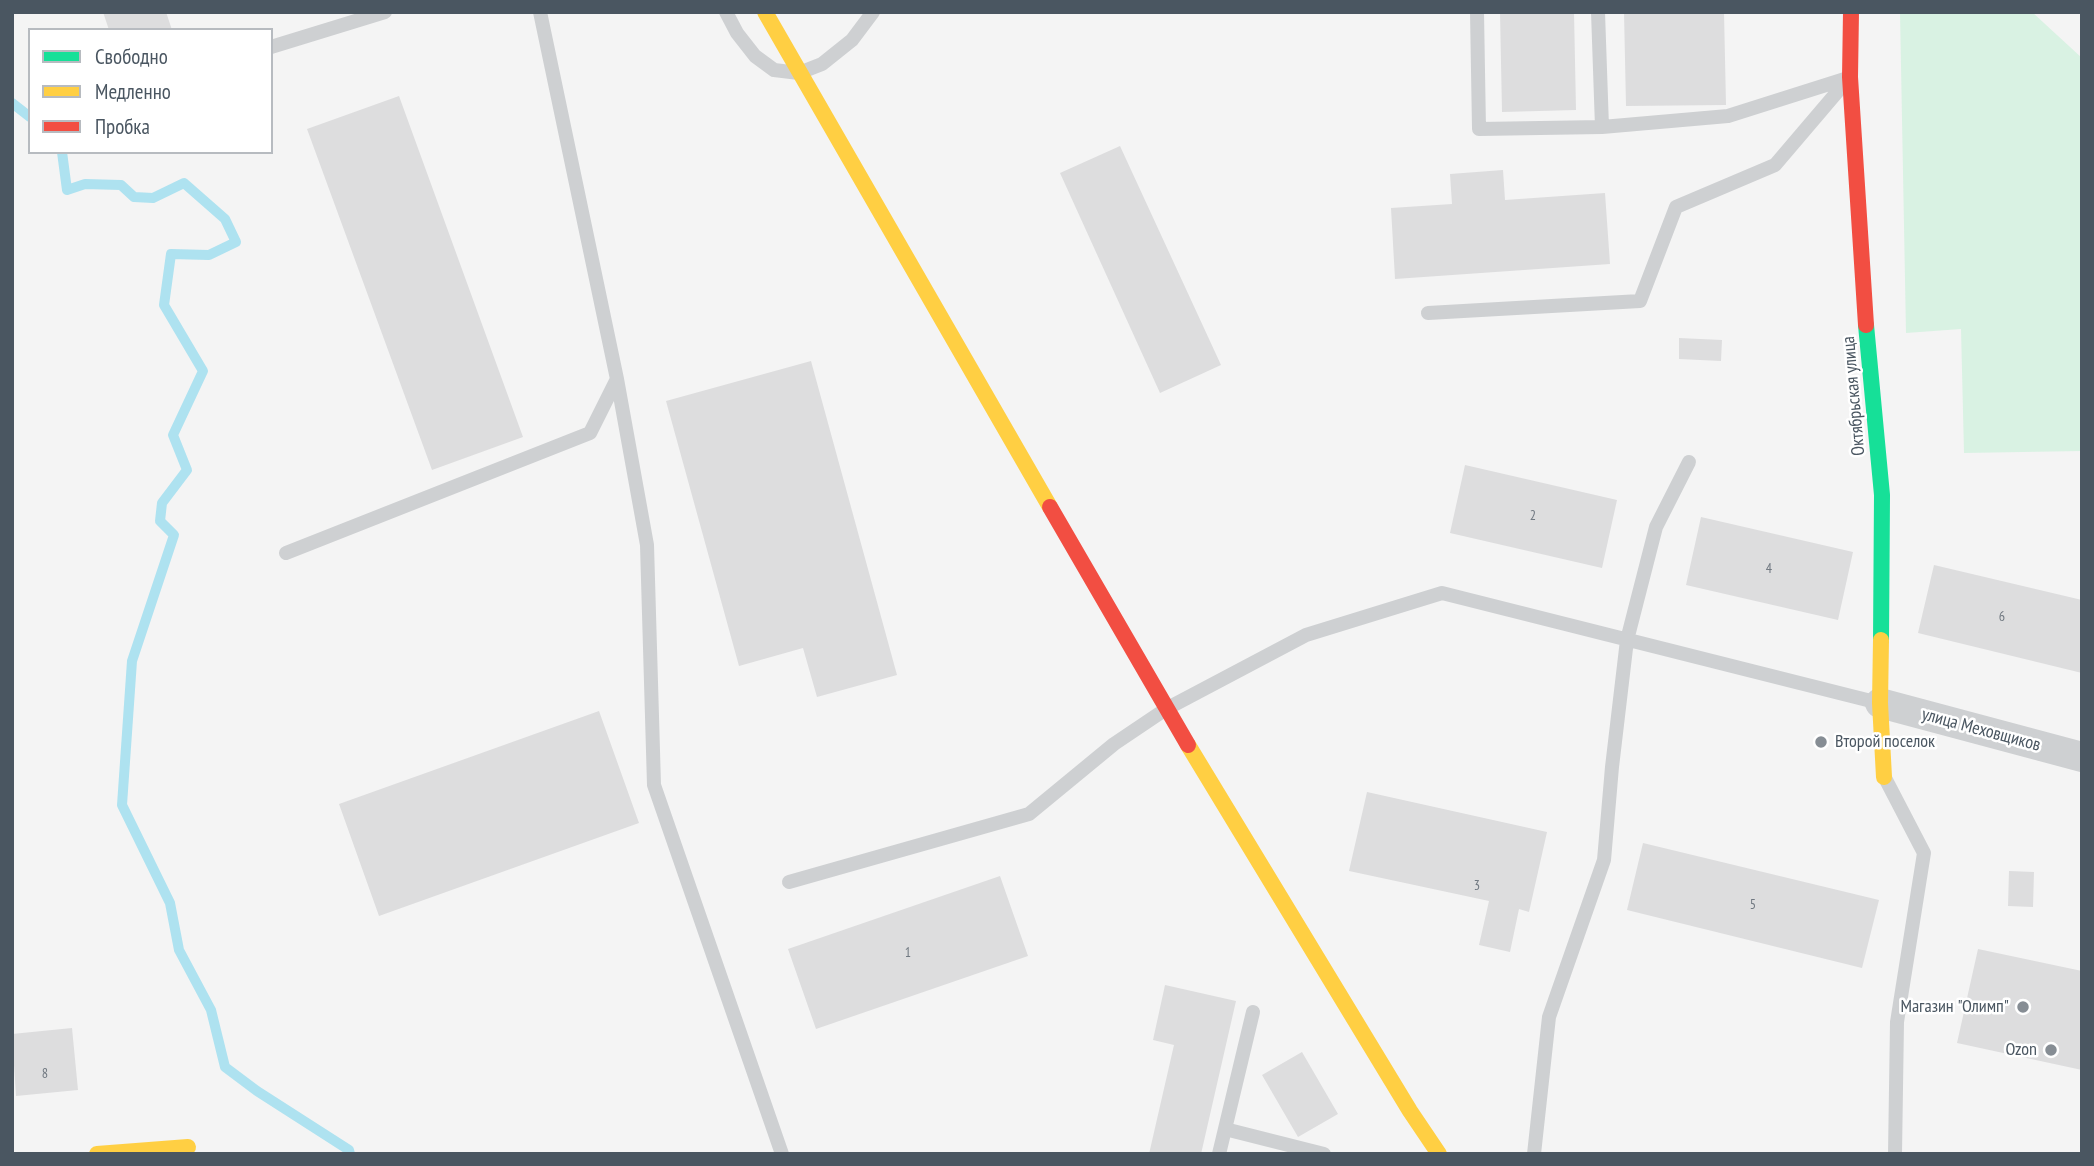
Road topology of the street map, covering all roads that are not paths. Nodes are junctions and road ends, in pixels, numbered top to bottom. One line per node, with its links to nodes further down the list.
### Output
1 (385, 12): 9 (lane)
2 (540, 12): 14 (lane)
3 (726, 12): 10 (lane)
4 (765, 12): 10 (street)
5 (873, 12): 10 (lane)
6 (1477, 12): 12 (lane)
7 (1598, 12): 12 (lane)
8 (1851, 12): 11 (street, Октябрьская улица)
9 (273, 46)
10 (799, 74): 19 (street)
11 (1850, 77): 12 (lane); 13 (lane); 18 (street, Октябрьская улица)
12 (1602, 127)
13 (1428, 313)
14 (617, 379): 16 (lane); 27 (lane)
15 (1689, 463): 17 (lane)
16 (286, 553)
17 (1627, 640): 18 (lane); 19 (lane); 31 (lane)
18 (1880, 703): 20 (street, улица Меховщиков); 21 (street, Октябрьская улица)
19 (1166, 709): 22 (lane); 30 (street)
20 (2082, 757)
21 (1884, 776): 32 (lane)
22 (789, 882)
23 (1252, 1012): 24 (lane)
24 (1225, 1129): 28 (lane); 29 (lane)
25 (188, 1147): 26 (street)
26 (97, 1154)
27 (782, 1154)
28 (1219, 1154)
29 (1324, 1154)
30 (1439, 1154)
31 (1534, 1154)
32 (1895, 1154)

